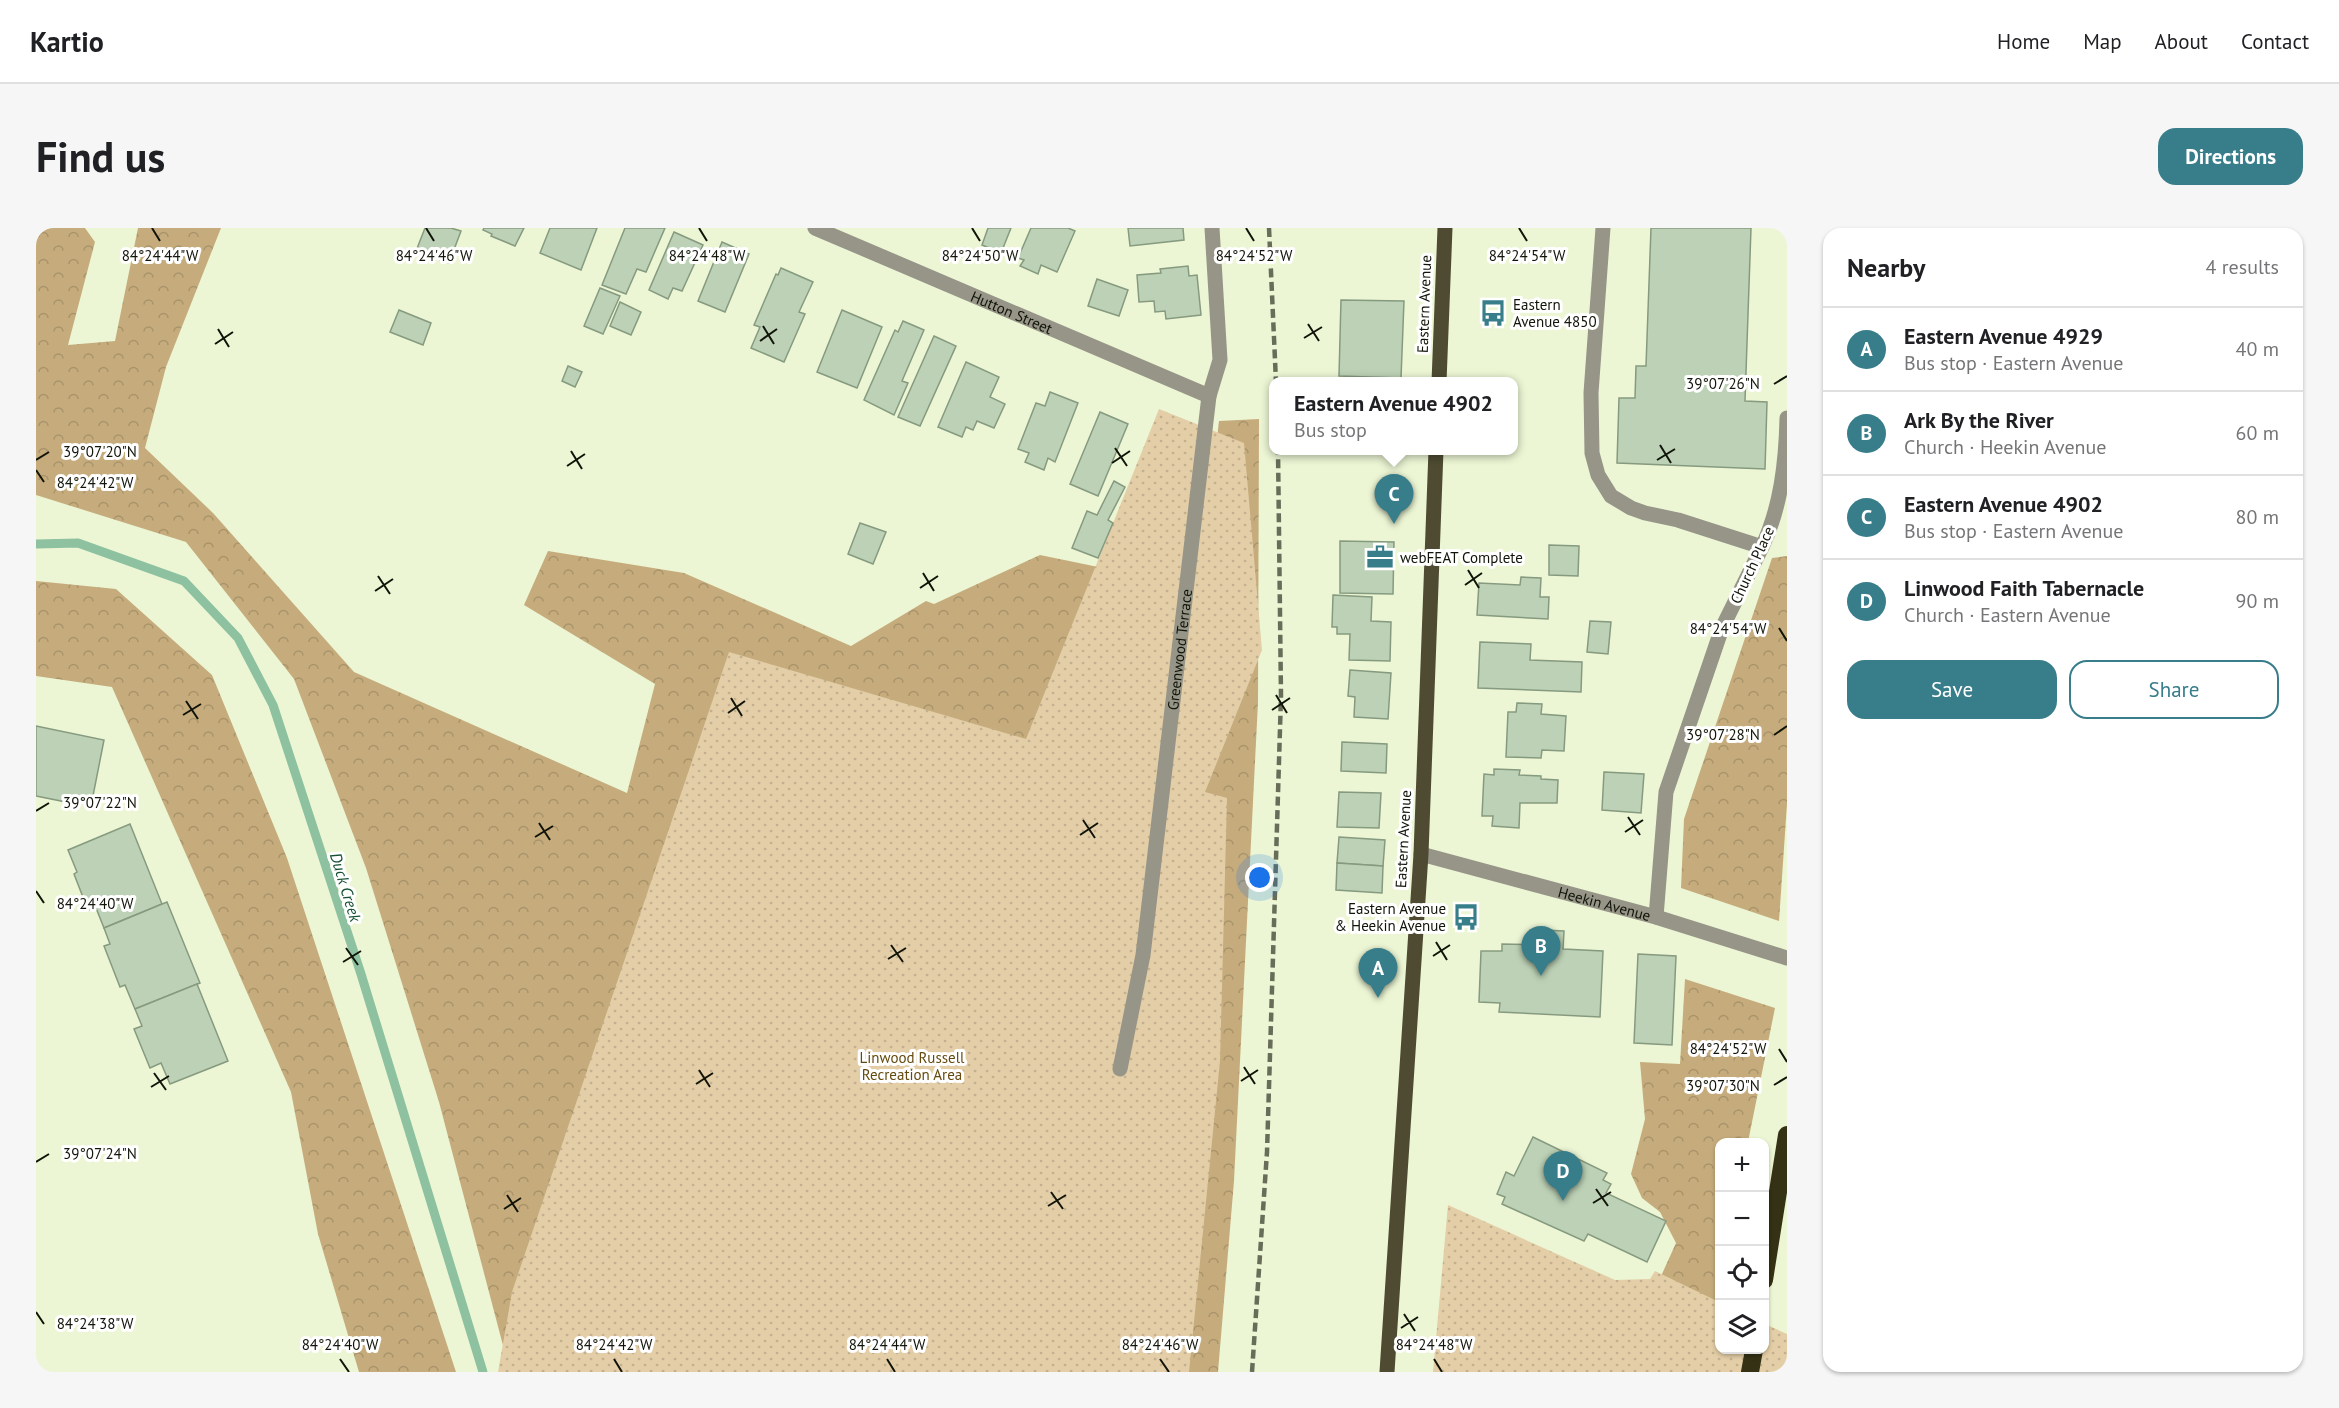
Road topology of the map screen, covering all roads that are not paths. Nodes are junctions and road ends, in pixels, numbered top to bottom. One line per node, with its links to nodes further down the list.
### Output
1 (816, 228): 6 (street, Hutton Street)
2 (1212, 228): 6 (street, Greenwood Terrace)
3 (1445, 228): 5 (main road, Eastern Avenue)
4 (1603, 228): 9 (street)
5 (1439, 377)
6 (1209, 396): 13 (street, Greenwood Terrace)
7 (1787, 418): 9 (street, Church Place)
8 (1436, 455): 10 (main road, Eastern Avenue)
9 (1762, 547): 11 (street, Church Place)
10 (1421, 854): 11 (street, Heekin Avenue); 17 (main road, Eastern Avenue)
11 (1656, 917): 12 (street, Heekin Avenue)
12 (1787, 958)
13 (1120, 1069)
14 (1787, 1134): 15 (highway)
15 (1769, 1248)
16 (1753, 1354): 18 (highway)
17 (1387, 1372)
18 (1750, 1372)

